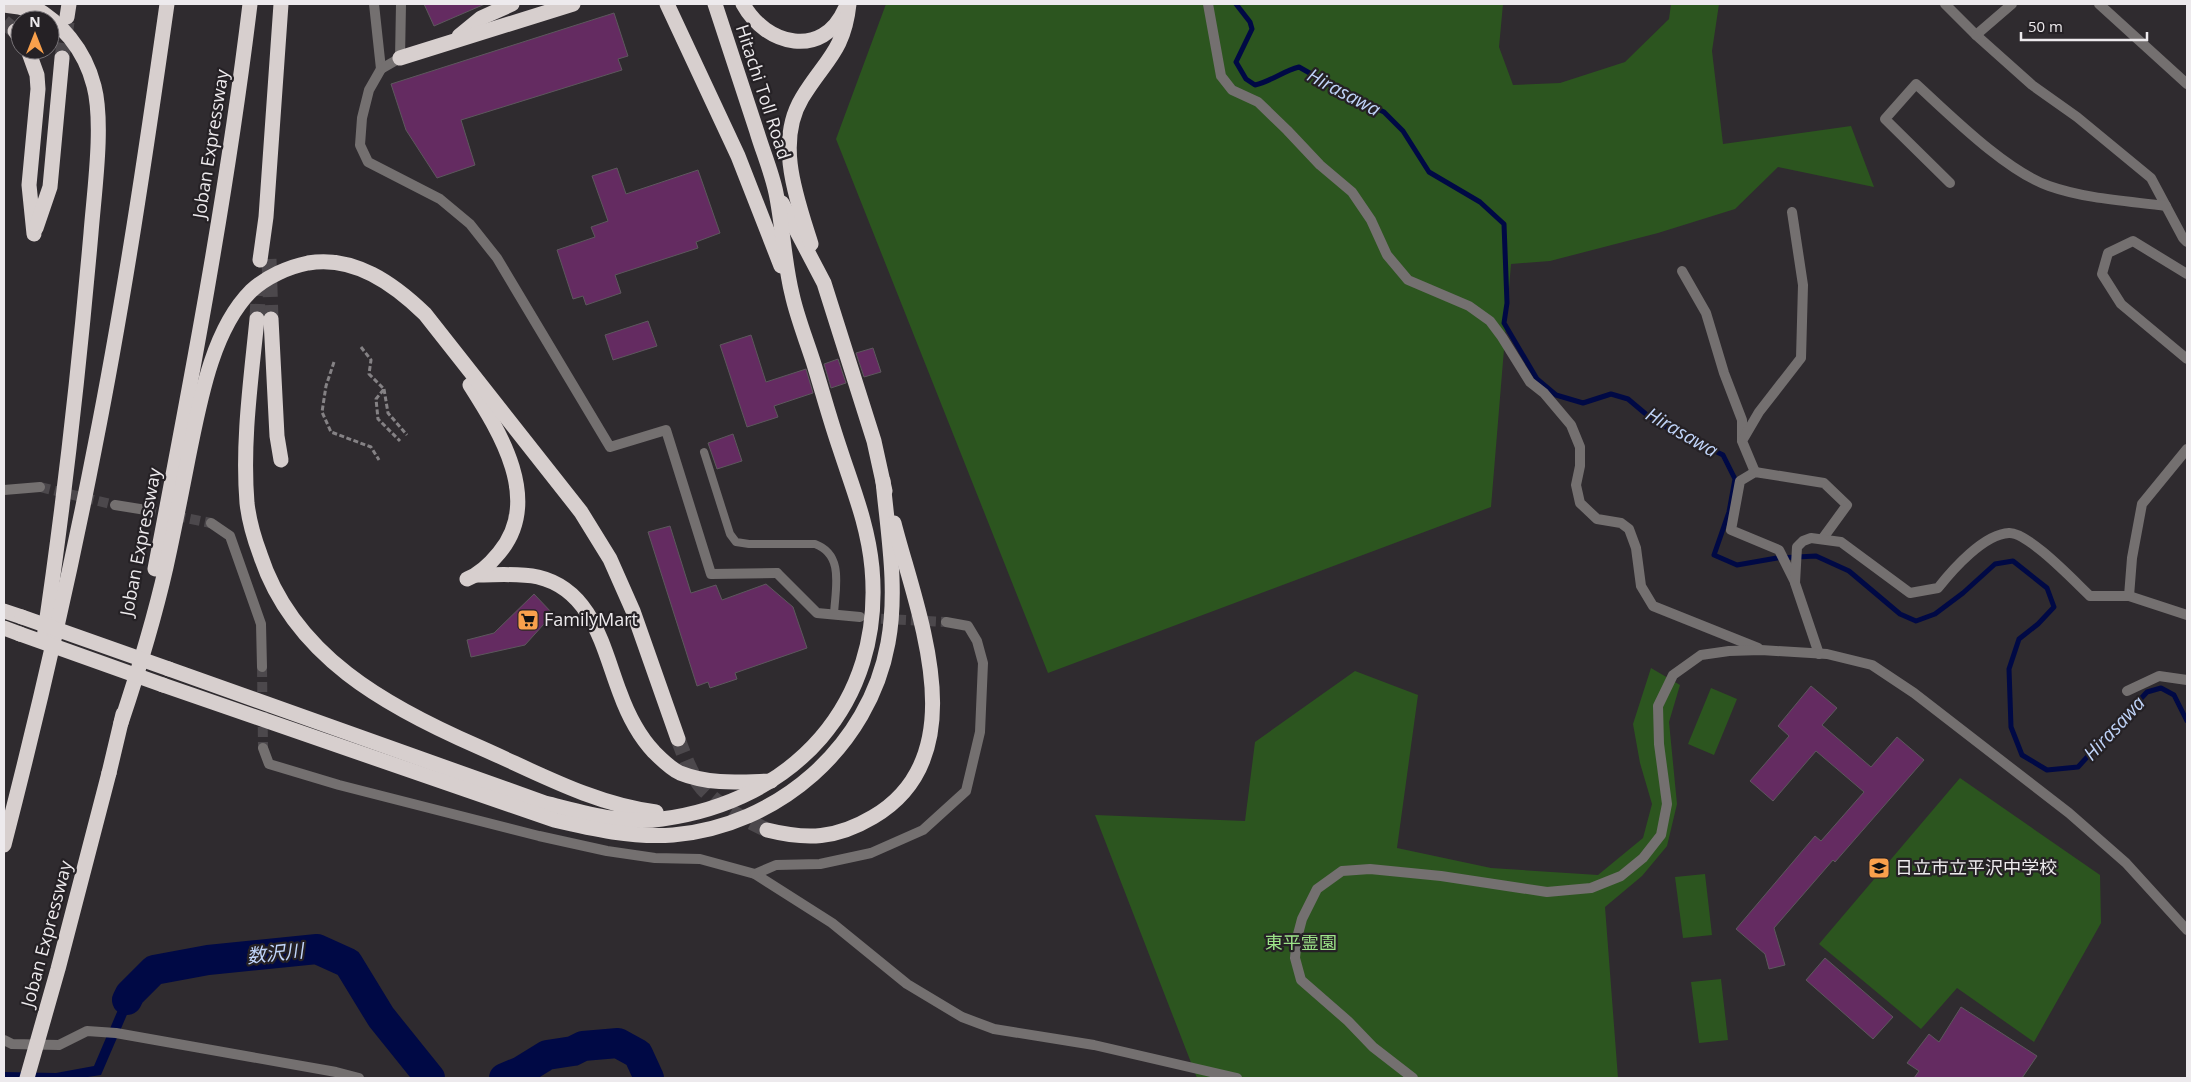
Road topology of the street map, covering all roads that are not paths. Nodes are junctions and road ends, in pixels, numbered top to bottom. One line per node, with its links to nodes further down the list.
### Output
1 (167, 4): 66 (highway)
2 (250, 4): 63 (highway, Joban Expressway)
3 (281, 4): 31 (highway)
4 (374, 4): 24 (street)
5 (401, 4): 22 (street)
6 (512, 4): 20 (highway)
7 (573, 4): 20 (highway)
8 (668, 4): 35 (highway)
9 (715, 4): 27 (highway, Hitachi Toll Road)
10 (743, 4): 11 (highway)
11 (848, 4): 34 (highway)
12 (1208, 4): 58 (street)
13 (1946, 4): 19 (street)
14 (2012, 4): 19 (street)
15 (2099, 4): 25 (street)
16 (4, 5): 17 (highway)
17 (29, 10)
18 (60, 28): 66 (highway)
19 (1976, 35): 28 (street)
20 (452, 42): 22 (highway)
21 (62, 58): 23 (highway)
22 (400, 58): 24 (street)
23 (32, 60)
24 (381, 69): 53 (street)
25 (2187, 84)
26 (1950, 183): 28 (street)
27 (776, 191): 34 (highway); 35 (highway)
28 (2166, 206): 30 (street)
29 (1792, 212): 38 (street)
30 (2187, 242)
31 (265, 260)
32 (1682, 271): 38 (street)
33 (2187, 274): 37 (street)
34 (824, 283): 43 (highway)
35 (791, 293): 67 (highway)
36 (458, 356): 63 (highway); 64 (highway); 67 (highway)
37 (2187, 359)
38 (1742, 441): 42 (street)
39 (2187, 449): 51 (street)
40 (704, 452): 53 (lane)
41 (281, 460): 68 (highway)
42 (1755, 472): 49 (street); 50 (street)
43 (883, 481): 57 (highway, bridge); 69 (highway)
44 (40, 487): 45 (street)
45 (4, 490)
46 (115, 505): 47 (street)
47 (146, 510)
48 (211, 522): 60 (street)
49 (1822, 538): 50 (street); 51 (street)
50 (1791, 564): 59 (street)
51 (2129, 596): 54 (street)
52 (4, 611): 68 (highway, bridge)
53 (834, 615): 55 (street)
54 (2187, 615)
55 (860, 617)
56 (946, 622): 71 (street)
57 (4, 628)
58 (1761, 650): 59 (street); 77 (street)
59 (1819, 654): 72 (street)
60 (262, 667)
61 (2187, 680): 62 (street)
62 (2127, 692)
63 (121, 723): 74 (highway, Joban Expressway, bridge)
64 (678, 739)
65 (263, 748): 71 (street)
66 (25, 761): 70 (highway)
67 (772, 781): 68 (highway)
68 (685, 814)
69 (767, 830)
70 (4, 845)
71 (755, 874): 76 (street)
72 (2187, 930)
73 (4, 1040): 75 (street)
74 (27, 1078)
75 (359, 1078)
76 (1237, 1078)
77 (1413, 1078)

